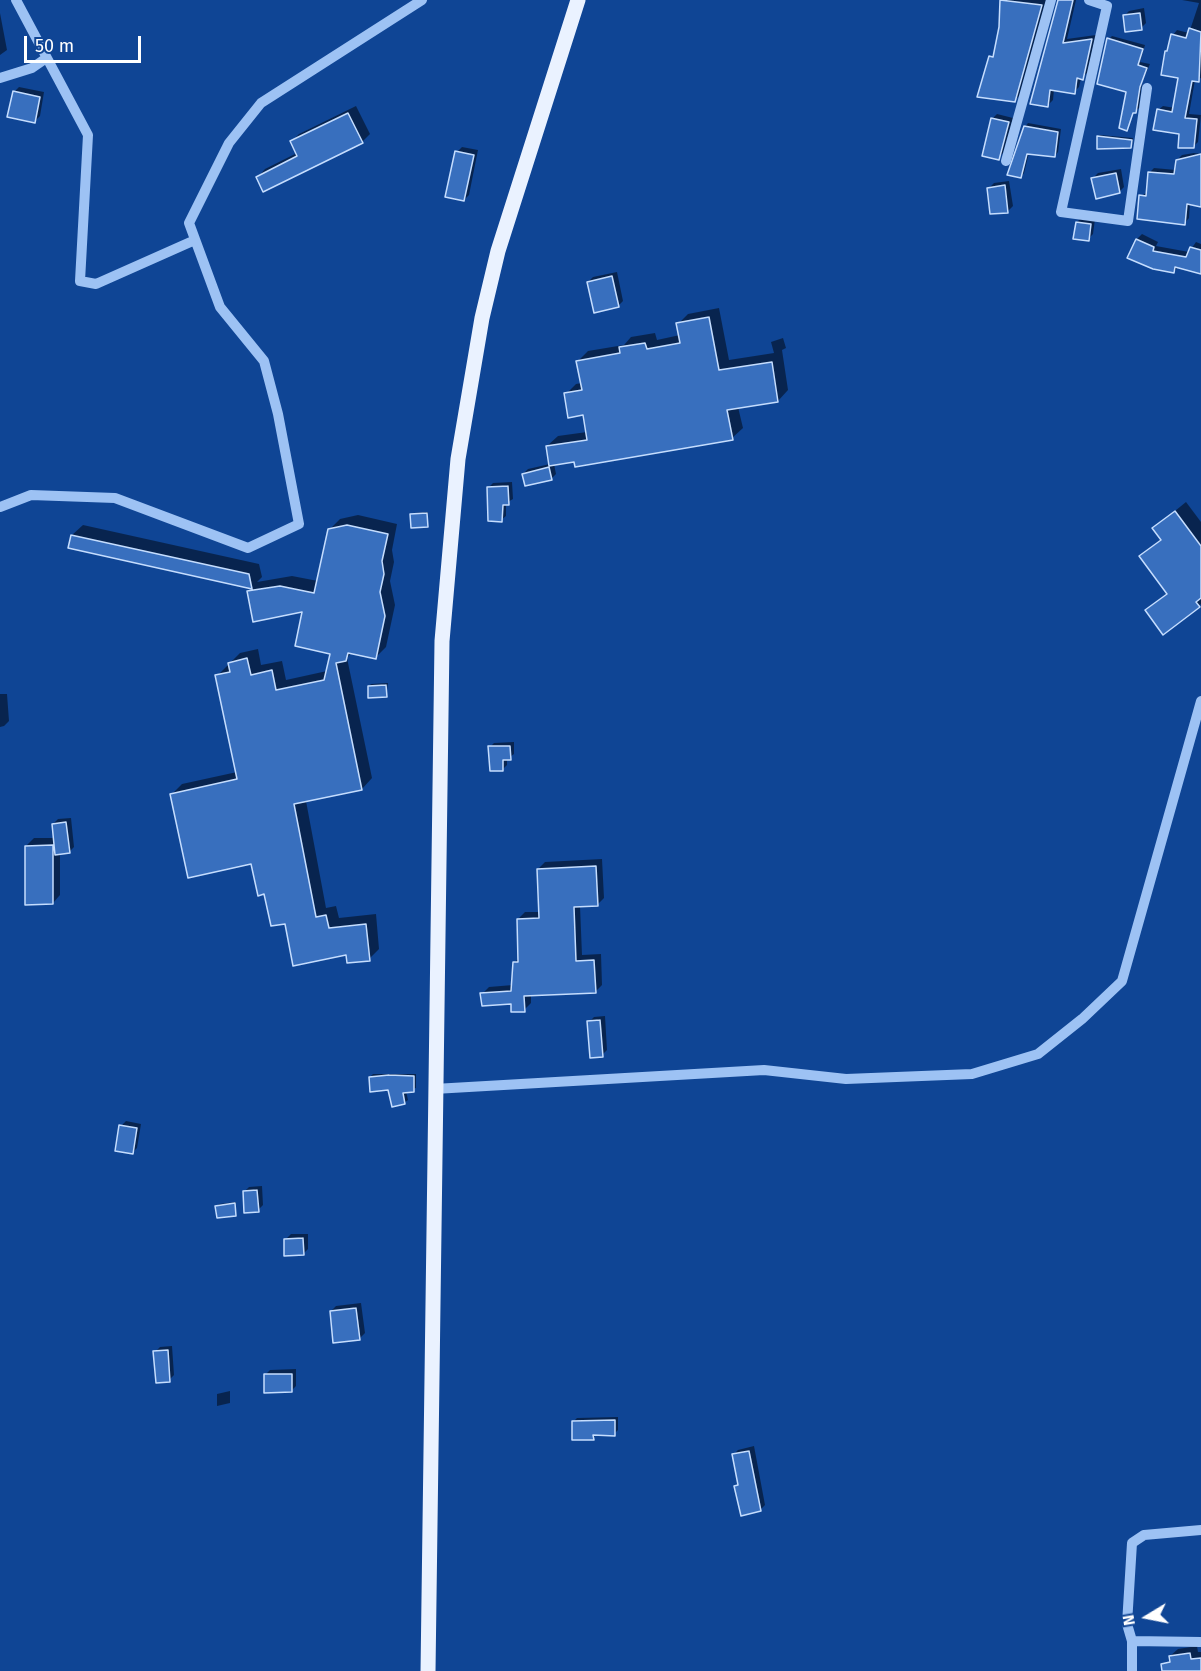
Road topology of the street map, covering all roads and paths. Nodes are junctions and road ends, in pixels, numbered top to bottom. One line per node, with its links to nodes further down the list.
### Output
1 (16, 0): 6 (street)
2 (422, 0): 10 (street)
3 (578, 0): 13 (main road)
4 (1051, 0): 9 (street)
5 (1089, 0): 8 (street)
6 (45, 59): 7 (street); 10 (street)
7 (0, 78)
8 (1147, 88)
9 (1006, 161)
10 (195, 240): 11 (street)
11 (0, 507)
12 (1201, 701): 13 (street)
13 (434, 1089): 17 (main road)
14 (1201, 1530): 15 (street)
15 (1132, 1641): 16 (street); 18 (street)
16 (1201, 1642)
17 (428, 1671)
18 (1132, 1671)

